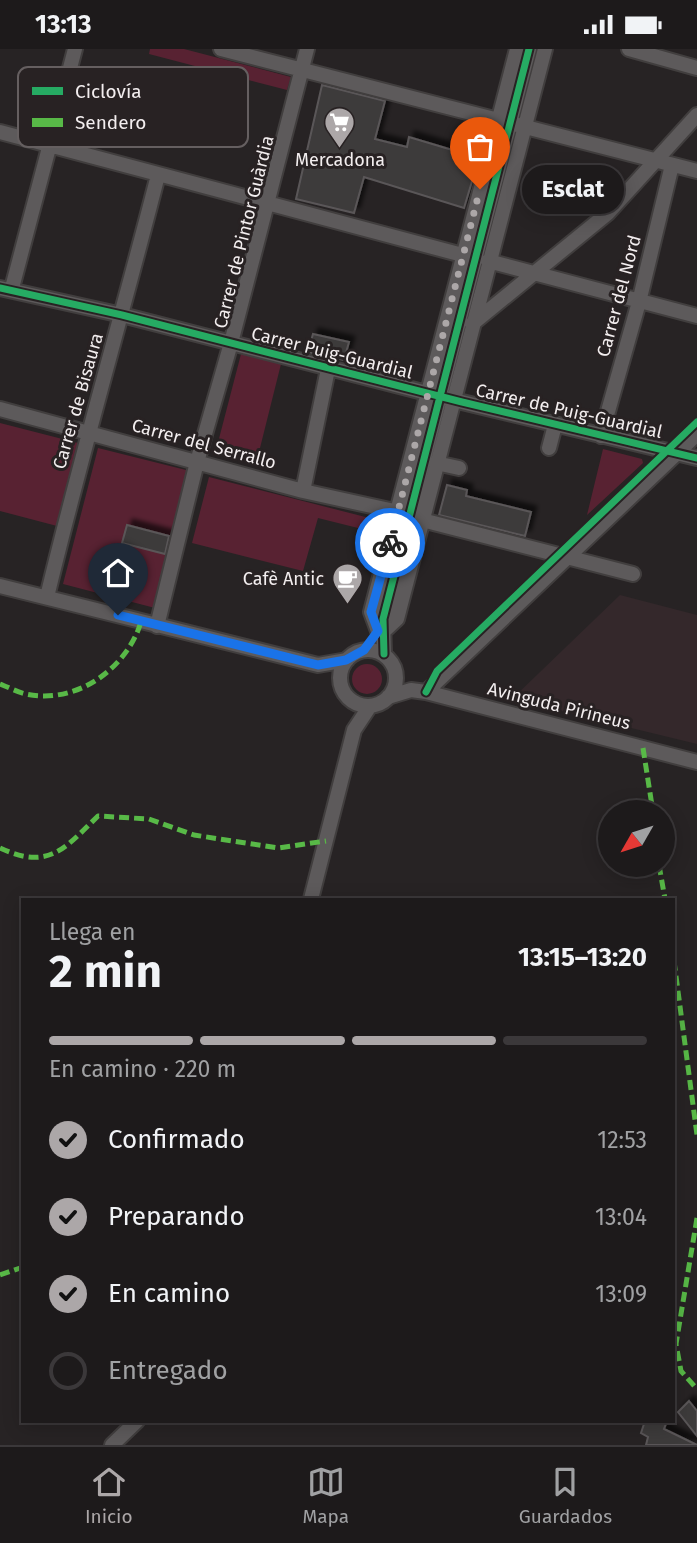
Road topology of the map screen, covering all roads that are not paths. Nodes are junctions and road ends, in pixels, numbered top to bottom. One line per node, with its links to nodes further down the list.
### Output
1 (75, 49): 8 (street)
2 (221, 49): 10 (street)
3 (307, 49): 10 (street, Carrer de Pintor Guàrdia)
4 (517, 49): 12 (street)
5 (529, 49): 12 (street)
6 (545, 49): 12 (street)
7 (629, 49): 9 (street)
8 (70, 67)
9 (697, 68)
10 (301, 69): 12 (street); 20 (street, Carrer de Pintor Guàrdia)
11 (697, 115): 17 (street)
12 (510, 123): 17 (street); 21 (street); 21 (street)
13 (0, 132): 14 (street)
14 (18, 136)
15 (48, 147): 23 (street)
16 (60, 147): 19 (street)
17 (665, 163): 18 (street); 22 (street); 24 (street, Carrer del Nord)
18 (697, 171)
19 (158, 175): 20 (street); 25 (street, Carrer de Bisaura)
20 (269, 201): 21 (street); 28 (street, Carrer de Pintor Guàrdia)
21 (476, 259): 22 (street); 27 (street); 30 (street)
22 (535, 273): 24 (street); 27 (street)
23 (6, 288): 25 (street, Carrer Puig-Guardial)
24 (639, 302): 26 (street); 35 (street, Carrer del Nord)
25 (122, 315): 28 (street, Carrer Puig-Guardial); 33 (street, Carrer de Bisaura)
26 (697, 316)
27 (472, 324): 30 (street)
28 (231, 343): 29 (street, Carrer Puig-Guardial); 39 (street, Carrer de Pintor Guàrdia)
29 (328, 369): 30 (street, Carrer Puig-Guardial); 42 (street)
30 (440, 396): 32 (street, Carrer de Puig-Guardial); 40 (street); 43 (street); 45 (street)
31 (0, 409): 33 (street, Carrer del Serrallo)
32 (555, 425): 35 (street, Carrer de Puig-Guardial); 36 (street)
33 (87, 433): 39 (street, Carrer del Serrallo); 49 (street, Carrer de Bisaura)
34 (697, 434): 37 (street)
35 (601, 436): 37 (street, Carrer de Puig-Guardial)
36 (549, 448)
37 (677, 453): 38 (street); 46 (street)
38 (697, 458)
39 (197, 463): 42 (street, Carrer del Serrallo); 50 (street, Carrer de Pintor Guàrdia)
40 (436, 463): 41 (street); 44 (street)
41 (459, 468)
42 (303, 491): 43 (street, Carrer del Serrallo)
43 (399, 512): 45 (street)
44 (422, 520): 46 (street); 51 (street)
45 (396, 548): 51 (street)
46 (566, 558): 47 (street); 58 (street)
47 (633, 574)
48 (0, 586): 49 (street)
49 (47, 597): 50 (street)
50 (157, 626): 55 (street)
51 (381, 631): 52 (street); 53 (street)
52 (364, 650): 53 (street); 54 (street)
53 (384, 654): 56 (street)
54 (346, 660): 55 (street); 57 (street)
55 (318, 665): 57 (street)
56 (395, 671): 58 (street); 59 (street)
57 (341, 684): 60 (street)
58 (418, 691): 59 (street); 63 (street, Avinguda Pirineus)
59 (388, 697): 61 (street)
60 (350, 699): 61 (street); 62 (street)
61 (370, 706): 62 (street)
62 (354, 730): 64 (street)
63 (697, 762)
64 (310, 898)
65 (135, 1423): 66 (street)
66 (111, 1445)

